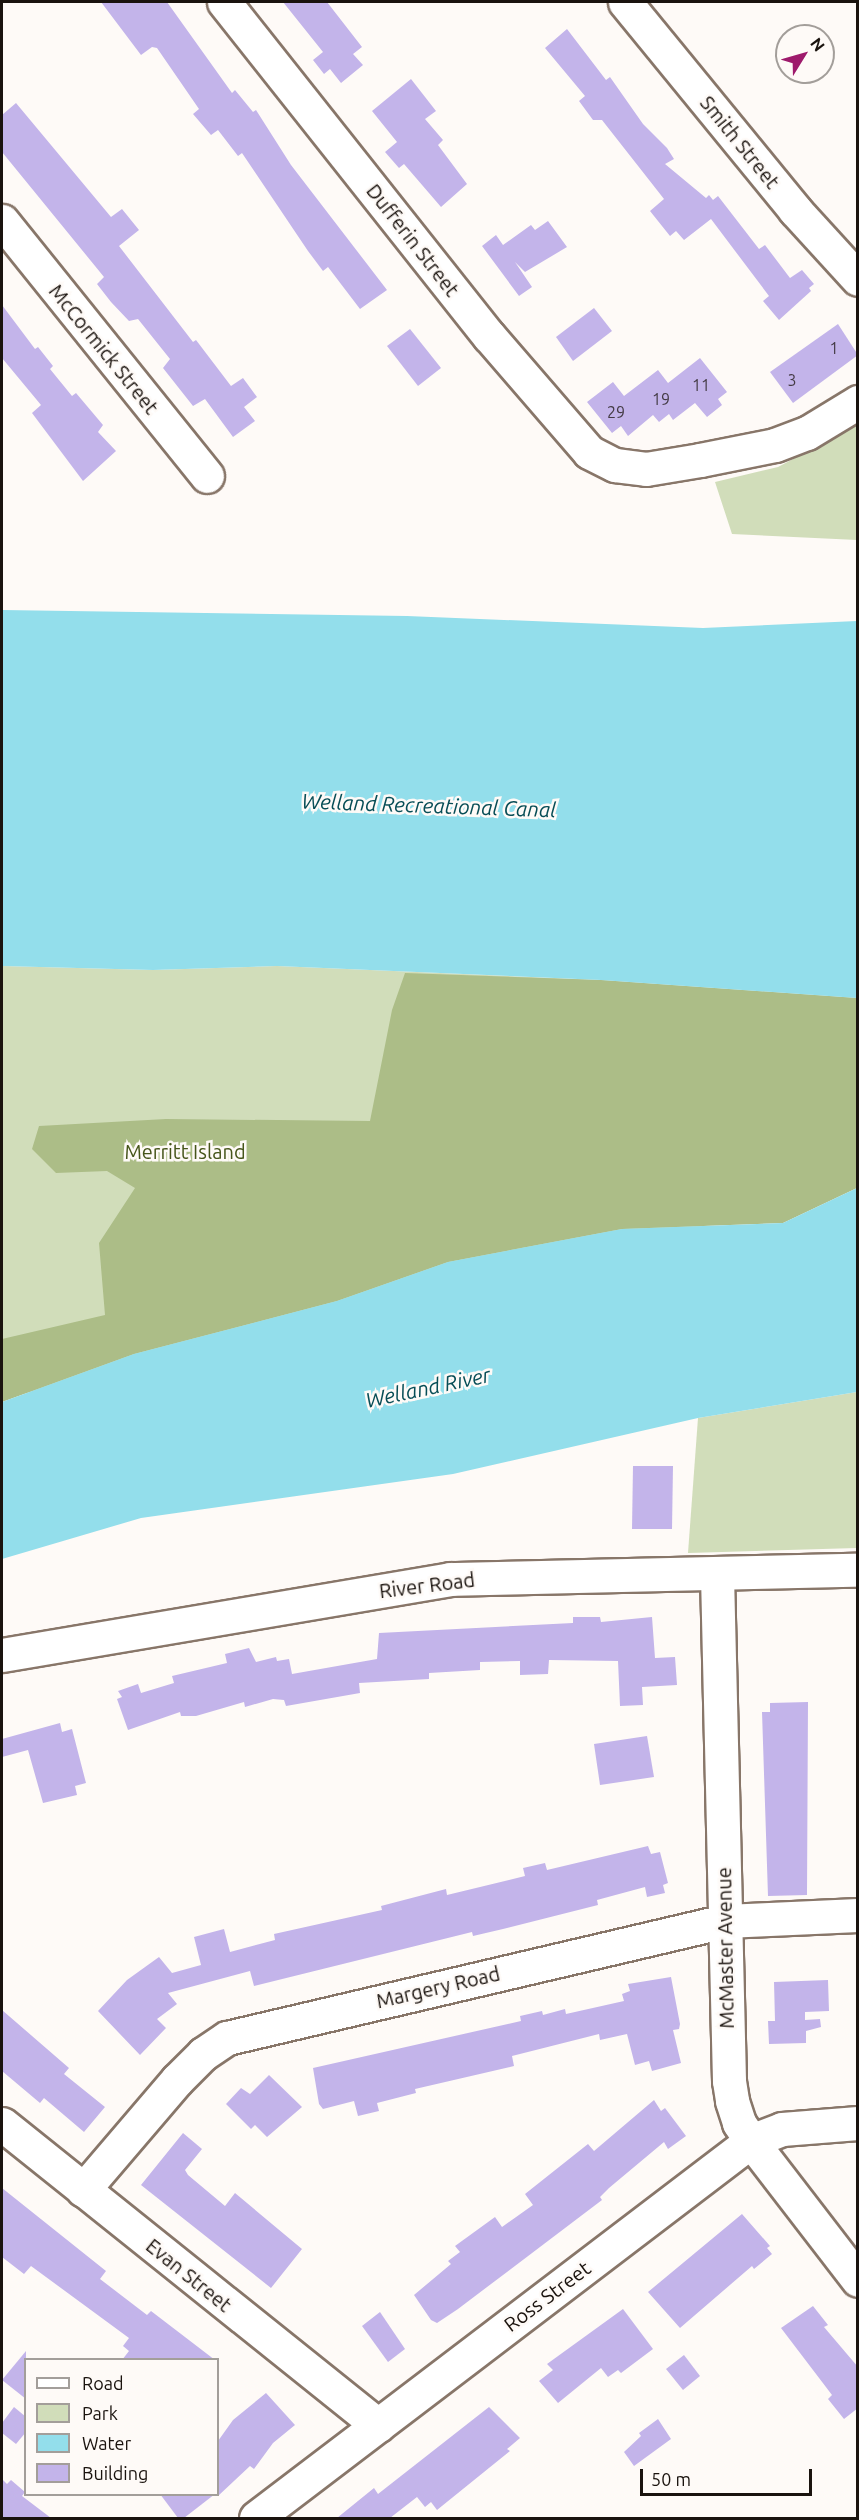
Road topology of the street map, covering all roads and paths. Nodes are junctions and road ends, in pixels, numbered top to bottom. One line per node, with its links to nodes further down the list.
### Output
1 (224, 2): 5 (street, Dufferin Street)
2 (625, 2): 4 (street, Smith Street)
3 (2, 221): 6 (street, McCormick Street)
4 (858, 279)
5 (858, 402)
6 (207, 476)
7 (858, 1570): 8 (street, River Road)
8 (717, 1575): 9 (street, River Road); 11 (street, McMaster Avenue)
9 (2, 1655)
10 (858, 1915): 11 (street, Margery Road)
11 (724, 1921): 14 (street, McMaster Avenue); 15 (street, Margery Road)
12 (858, 2123): 14 (street, Ross Street)
13 (2, 2124): 15 (street, Evan Street)
14 (751, 2141): 16 (street, McMaster Avenue); 17 (street, Ross Street)
15 (83, 2190): 17 (street, Evan Street)
16 (858, 2280)
17 (378, 2425): 18 (street, Ross Street)
18 (256, 2518)

